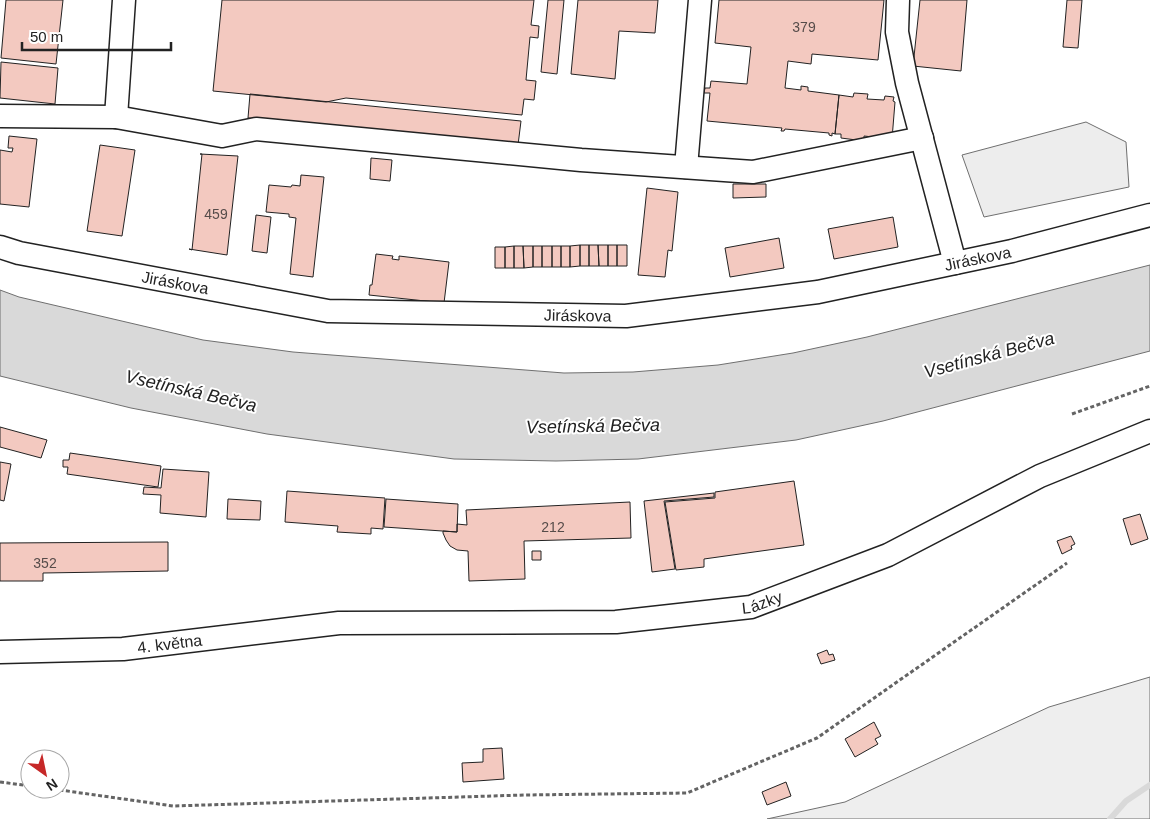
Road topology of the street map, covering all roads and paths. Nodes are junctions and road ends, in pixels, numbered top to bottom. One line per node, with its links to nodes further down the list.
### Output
1 (124, 0): 5 (street)
2 (700, 0): 7 (street)
3 (898, 0): 6 (street)
4 (0, 116): 5 (street)
5 (116, 117): 7 (street)
6 (922, 138): 7 (street); 10 (street)
7 (686, 167)
8 (1150, 215): 10 (street, Jiráskova)
9 (0, 247): 10 (street, Jiráskova)
10 (955, 263)
11 (1150, 386): 12 (path)
12 (1072, 414)
13 (1150, 431): 15 (street, Lázky)
14 (1067, 563): 19 (path)
15 (339, 624): 16 (street, 4. května)
16 (0, 652)
17 (0, 782): 18 (path)
18 (20, 785)
19 (70, 791)

